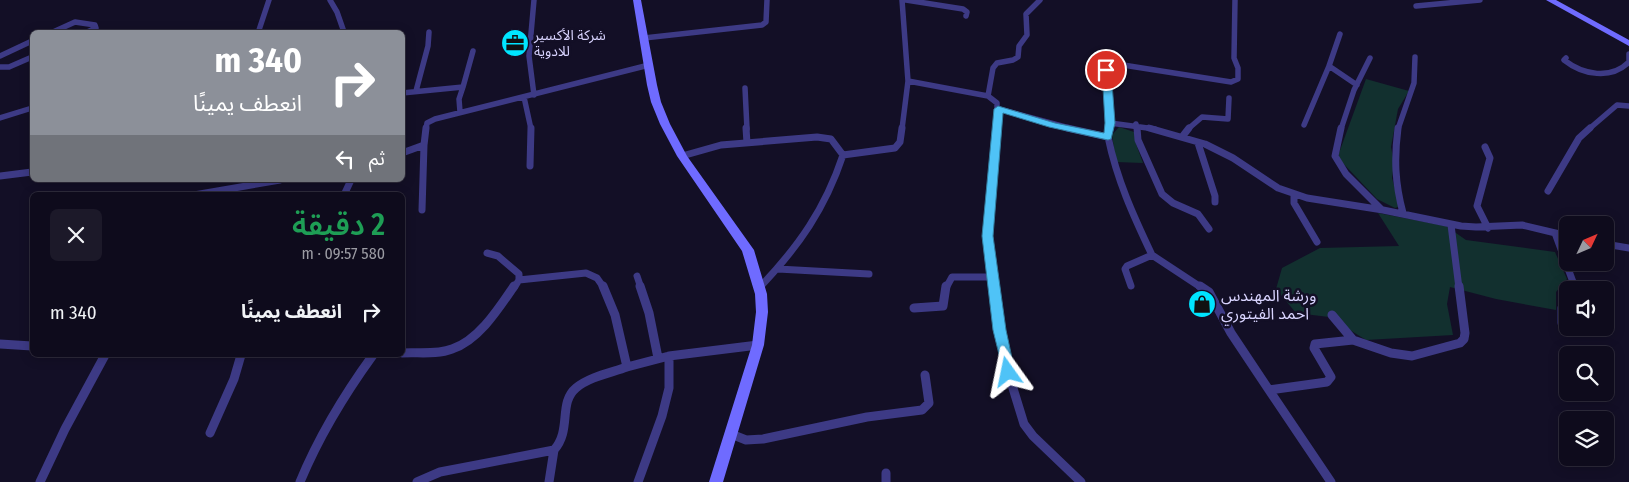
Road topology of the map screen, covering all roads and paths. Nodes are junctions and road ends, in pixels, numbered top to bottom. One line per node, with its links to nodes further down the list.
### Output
1 (269, 0): 15 (street)
2 (330, 0): 16 (street)
3 (534, 0): 39 (street)
4 (637, 0): 19 (main road)
5 (768, 0): 19 (street)
6 (904, 0): 12 (street); 33 (street)
7 (1040, 0): 40 (street)
8 (1236, 0): 48 (street)
9 (1480, 0): 11 (street)
10 (1550, 0): 21 (main road)
11 (1416, 6)
12 (966, 16)
13 (57, 30): 14 (street)
14 (92, 30)
15 (259, 30)
16 (343, 30)
17 (428, 32): 37 (street)
18 (1340, 34): 31 (street)
19 (644, 38): 30 (main road)
20 (30, 42): 24 (street)
21 (1629, 44)
22 (473, 51): 35 (street)
23 (1629, 54): 29 (street)
24 (0, 56)
25 (1415, 57): 70 (street)
26 (30, 58): 32 (street)
27 (1370, 58): 34 (street)
28 (1566, 58): 29 (street)
29 (1629, 61)
30 (650, 65): 39 (street); 59 (main road)
31 (1329, 66): 34 (street); 50 (street)
32 (0, 67)
33 (908, 81): 40 (street); 58 (street)
34 (1357, 85): 68 (street)
35 (463, 87): 37 (street); 46 (street)
36 (745, 88): 53 (street)
37 (416, 91): 38 (street)
38 (405, 93)
39 (534, 95): 41 (street)
40 (988, 96): 45 (street)
41 (524, 98): 46 (street); 60 (street)
42 (1229, 98): 52 (street)
43 (1629, 106): 64 (street)
44 (30, 109): 47 (street)
45 (998, 109): 51 (street); 84 (street)
46 (460, 112): 55 (street)
47 (0, 118)
48 (1110, 123): 49 (street); 51 (street)
49 (1136, 124): 52 (street); 73 (street)
50 (1304, 125)
51 (1108, 137): 80 (street)
52 (1182, 137): 54 (street)
53 (747, 143): 58 (street); 59 (street)
54 (1198, 143): 66 (street); 67 (street)
55 (424, 145): 57 (street); 69 (street)
56 (1485, 147): 72 (street)
57 (405, 152)
58 (843, 155): 81 (street)
59 (682, 156): 88 (main road)
60 (530, 166)
61 (30, 172): 62 (street)
62 (0, 176)
63 (270, 182): 65 (street)
64 (1548, 191)
65 (223, 192)
66 (1294, 195): 68 (street); 76 (street)
67 (1215, 202)
68 (1381, 209): 70 (street)
69 (422, 210)
70 (1403, 213): 71 (street)
71 (1451, 224): 72 (street); 91 (street)
72 (1488, 228): 74 (street)
73 (1209, 229)
74 (1555, 233): 75 (street); 86 (street)
75 (1559, 234)
76 (1317, 242)
77 (1614, 246): 78 (street)
78 (1629, 248)
79 (487, 253): 85 (street)
80 (1152, 254): 87 (street); 103 (street)
81 (778, 268): 82 (street); 88 (street)
82 (869, 274)
83 (637, 276): 100 (street)
84 (993, 277): 89 (street); 113 (street)
85 (520, 280): 95 (street); 101 (street)
86 (1572, 281)
87 (1131, 286)
88 (760, 287): 93 (main road)
89 (914, 308)
90 (1332, 314): 91 (street)
91 (1353, 340): 103 (street)
92 (0, 344): 94 (street)
93 (758, 345): 96 (street); 105 (main road)
94 (30, 346)
95 (405, 353)
96 (669, 356): 100 (street); 111 (street)
97 (104, 357): 107 (street)
98 (240, 357): 104 (street)
99 (372, 357): 108 (street)
100 (658, 358): 101 (street)
101 (628, 367): 106 (street)
102 (925, 375): 105 (street)
103 (1269, 390): 114 (street)
104 (210, 433)
105 (731, 434): 112 (main road)
106 (554, 450): 109 (street); 110 (street)
107 (40, 482)
108 (300, 482)
109 (417, 482)
110 (548, 482)
111 (638, 482)
112 (716, 482)
113 (1082, 482)
114 (1331, 482)

